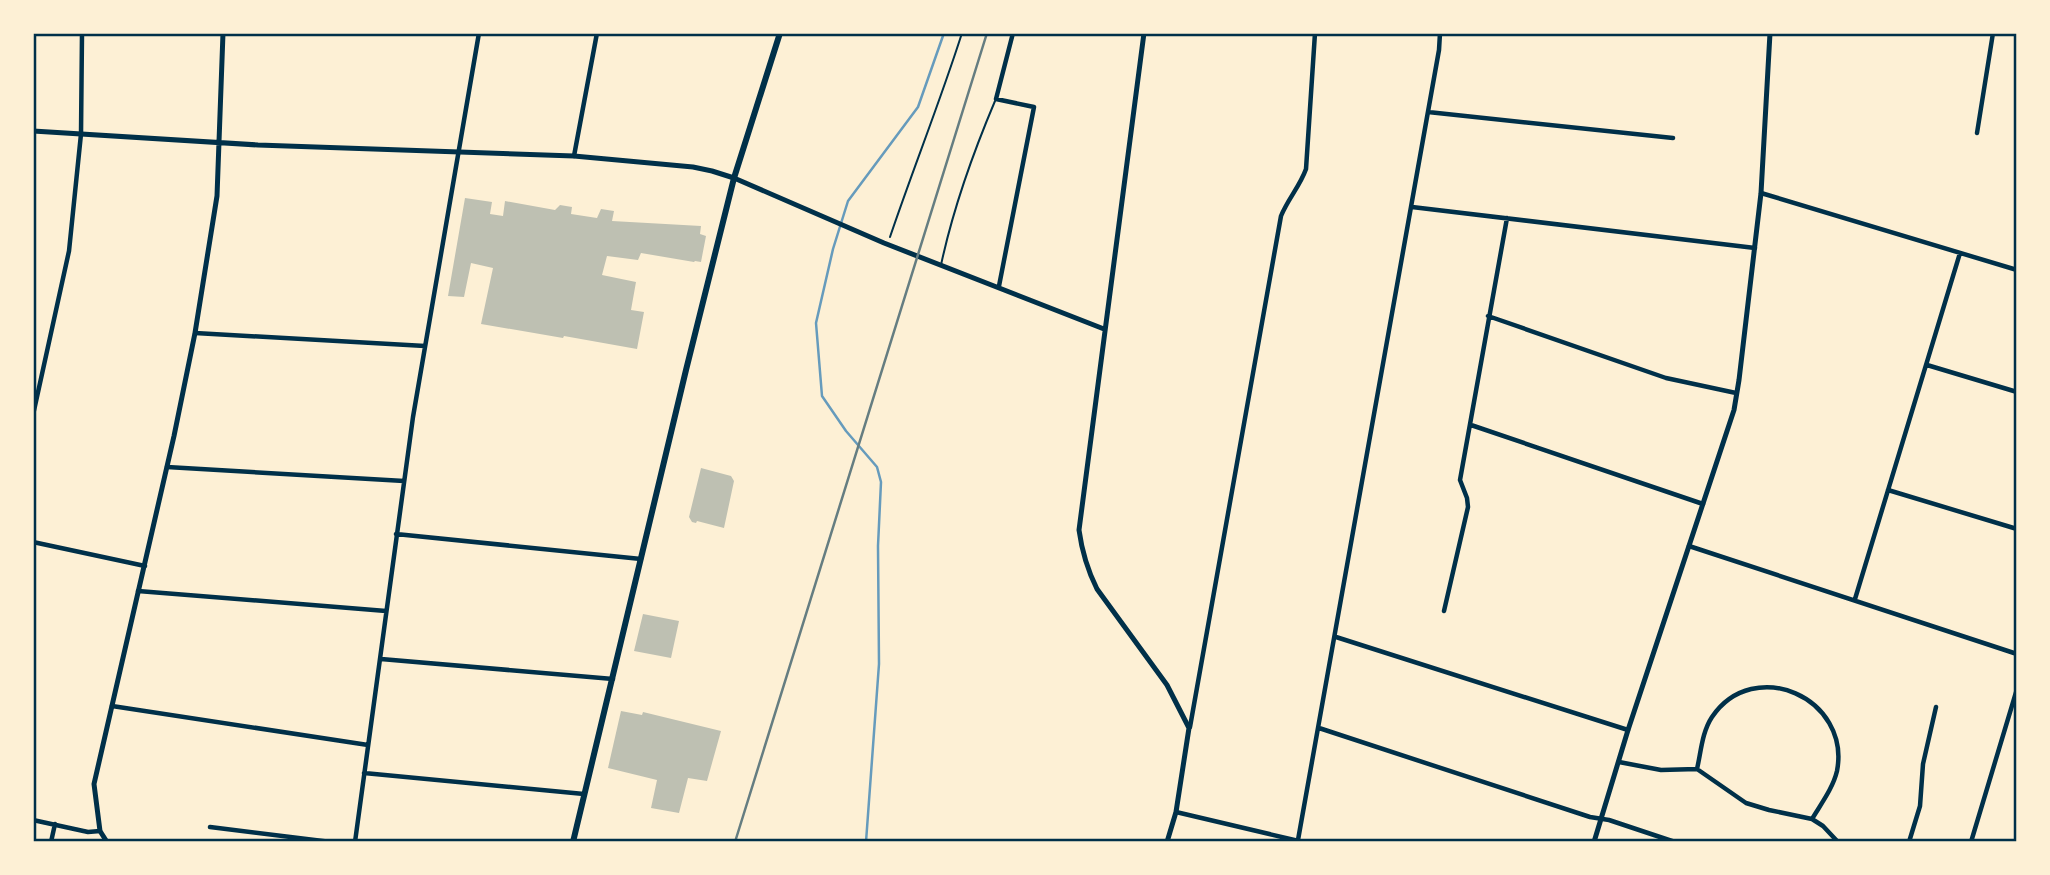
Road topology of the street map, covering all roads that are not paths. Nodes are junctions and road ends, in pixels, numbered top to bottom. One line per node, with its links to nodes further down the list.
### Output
1 (82, 33): 17 (street)
2 (223, 33): 19 (street)
3 (479, 33): 20 (street)
4 (597, 33): 21 (street)
5 (780, 33): 22 (main road)
6 (1013, 33): 13 (street)
7 (1144, 33): 32 (street)
8 (1315, 33): 61 (street)
9 (1440, 33): 14 (street)
10 (1761, 33): 12 (street)
11 (1993, 33): 16 (street)
12 (1770, 34): 23 (street)
13 (996, 99): 28 (lane); 30 (street)
14 (1428, 112): 18 (street); 24 (street)
15 (33, 131): 17 (street)
16 (1977, 133)
17 (81, 134): 19 (street); 38 (street)
18 (1673, 138)
19 (220, 142): 20 (street); 33 (street)
20 (459, 153): 21 (street); 34 (street)
21 (574, 156): 22 (street)
22 (734, 178): 28 (street); 48 (main road)
23 (1761, 193): 26 (street); 27 (street)
24 (1411, 207): 25 (street); 54 (street)
25 (1507, 218): 26 (street); 31 (street)
26 (1755, 248): 37 (street)
27 (1959, 253): 29 (street); 35 (street)
28 (941, 266): 30 (street)
29 (2017, 270)
30 (999, 286): 32 (street)
31 (1488, 316): 37 (street); 39 (street)
32 (1104, 329): 61 (street)
33 (195, 333): 34 (street); 40 (street)
34 (425, 346): 41 (street)
35 (1927, 365): 36 (street); 42 (street)
36 (2017, 392)
37 (1736, 393): 43 (street)
38 (33, 415)
39 (1471, 425): 43 (street); 53 (street)
40 (167, 467): 41 (street); 49 (street)
41 (404, 481): 45 (street)
42 (1888, 490): 44 (street); 51 (street)
43 (1703, 505): 47 (street)
44 (2017, 529)
45 (396, 534): 48 (street); 52 (street)
46 (33, 542): 49 (street)
47 (1689, 546): 51 (street); 63 (street)
48 (642, 559): 57 (main road)
49 (145, 566): 50 (street)
50 (138, 591): 52 (street); 59 (street)
51 (1855, 599): 55 (street)
52 (386, 611): 56 (street)
53 (1444, 611)
54 (1335, 637): 62 (street); 63 (street)
55 (2017, 654)
56 (381, 659): 57 (street); 64 (street)
57 (612, 680): 68 (main road)
58 (2017, 689): 87 (street)
59 (112, 706): 64 (street); 75 (street)
60 (1936, 707): 86 (street)
61 (1189, 728): 69 (street)
62 (1319, 728): 70 (street); 76 (street)
63 (1628, 730): 65 (street)
64 (368, 745): 67 (street)
65 (1619, 762): 66 (street); 70 (street)
66 (1697, 769): 71 (street); 71 (street)
67 (364, 773): 68 (street); 80 (street)
68 (584, 794): 81 (main road)
69 (1176, 812): 76 (street); 82 (street)
70 (1601, 819): 83 (street); 84 (street)
71 (1812, 819): 85 (street)
72 (33, 820): 73 (street)
73 (55, 824): 75 (street); 77 (street)
74 (210, 827): 79 (street)
75 (100, 831): 78 (street)
76 (1301, 841)
77 (51, 842)
78 (107, 842)
79 (331, 842)
80 (355, 842)
81 (573, 842)
82 (1167, 842)
83 (1594, 842)
84 (1675, 842)
85 (1838, 842)
86 (1909, 842)
87 (1971, 842)

